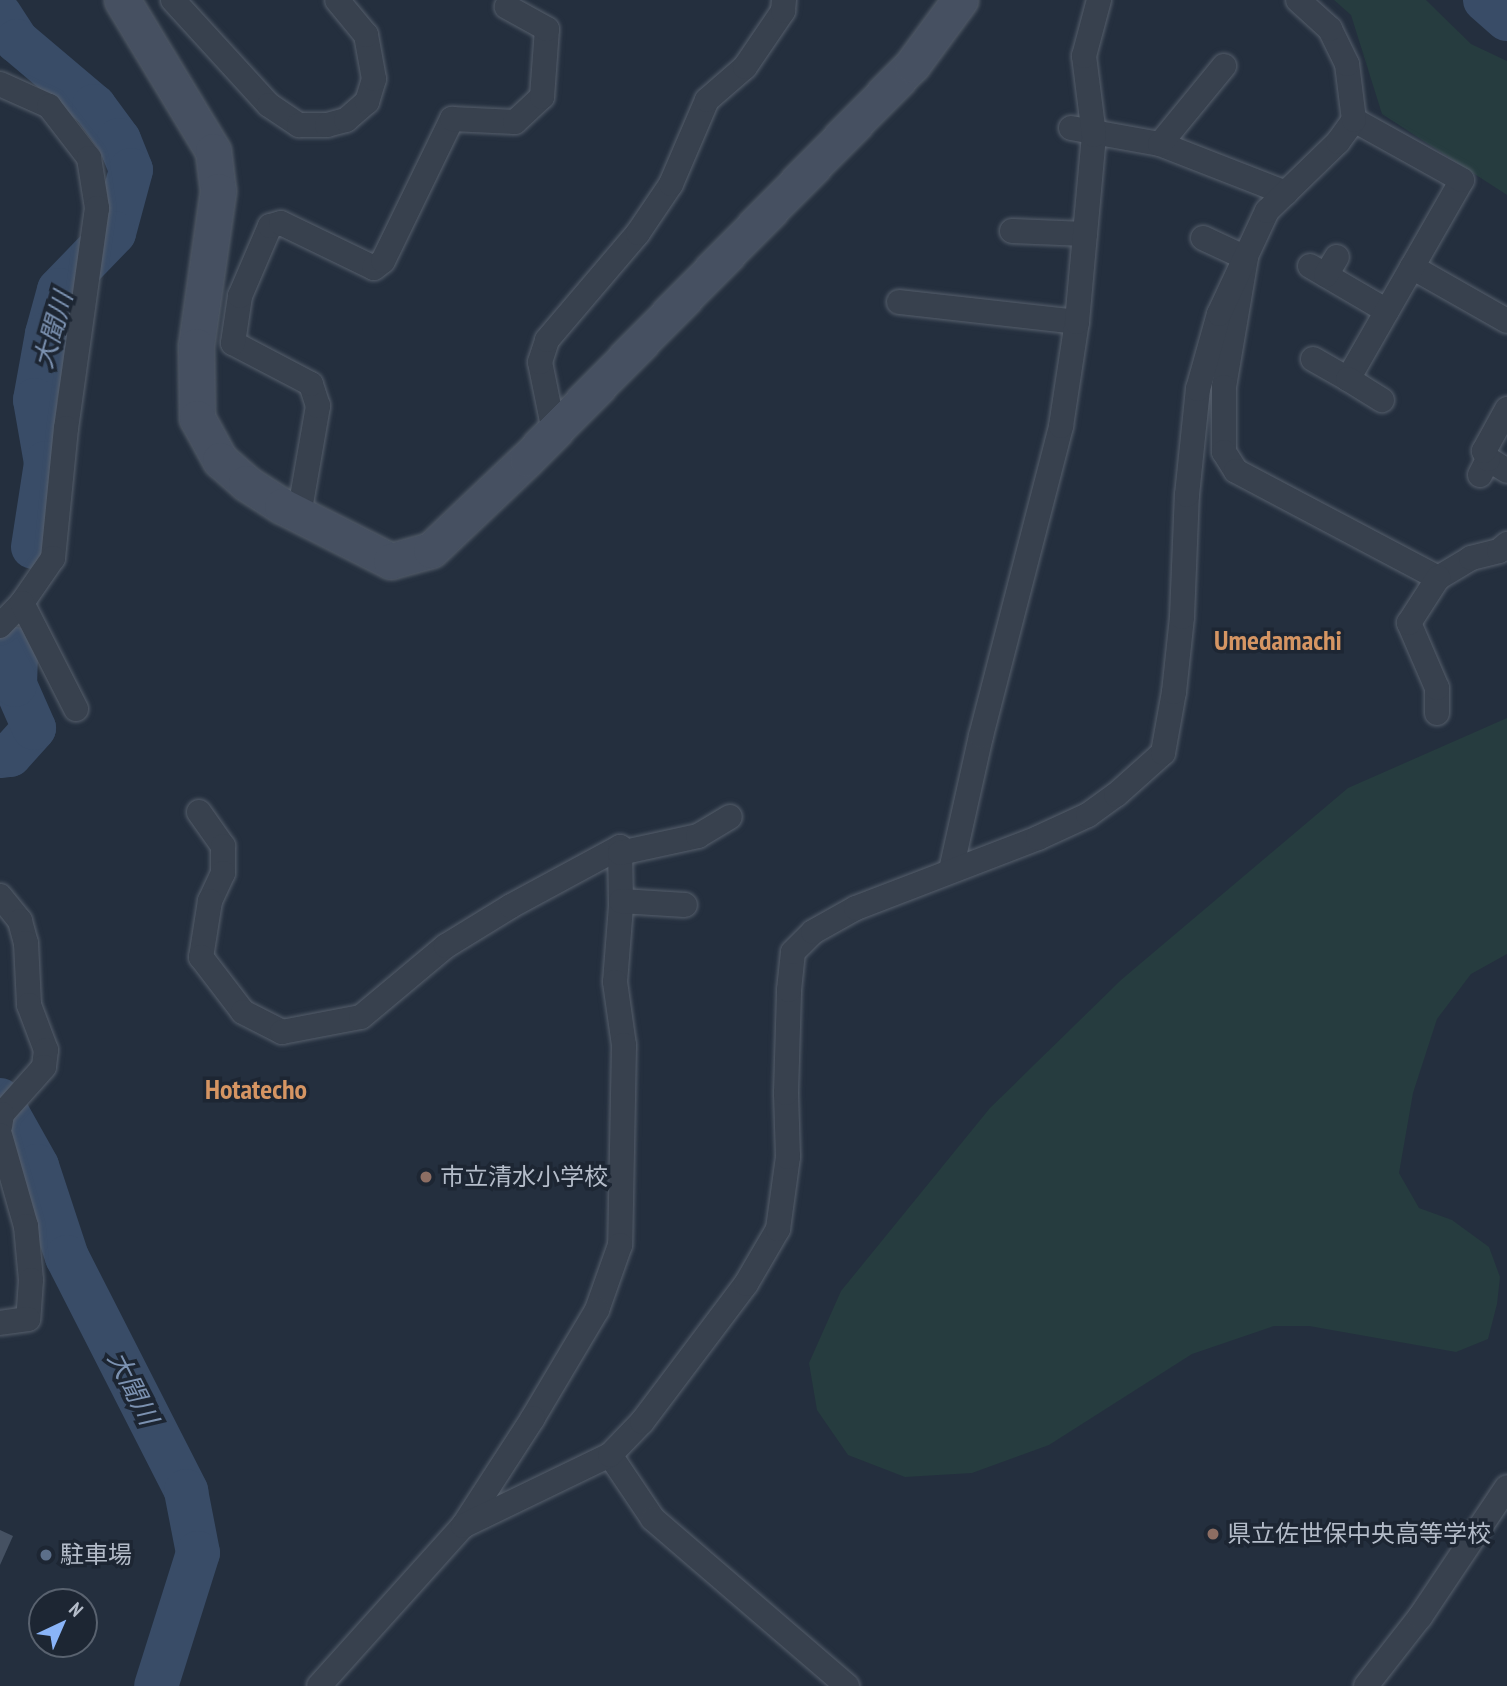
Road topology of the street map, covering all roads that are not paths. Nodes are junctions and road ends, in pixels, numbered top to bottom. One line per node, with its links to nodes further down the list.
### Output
1 (122, 0): 31 (street)
2 (173, 0): 3 (street)
3 (337, 0)
4 (784, 0): 29 (street)
5 (960, 0): 29 (street)
6 (1099, 0): 12 (street)
7 (1298, 0): 11 (street)
8 (507, 7): 31 (street)
9 (1224, 66): 13 (street)
10 (0, 84): 34 (street)
11 (1354, 120): 14 (street); 20 (street)
12 (1082, 131): 13 (street); 16 (street)
13 (1160, 144): 14 (street)
14 (1286, 193): 18 (street)
15 (1012, 231): 16 (street)
16 (1085, 234): 24 (street)
17 (1203, 238): 18 (street)
18 (1246, 258): 33 (street); 41 (street)
19 (1324, 266): 22 (street)
20 (1412, 267): 22 (street); 23 (street)
21 (899, 302): 24 (street)
22 (1387, 311): 26 (street)
23 (1507, 321)
24 (1077, 322): 41 (street)
25 (1313, 359): 26 (street)
26 (1349, 379): 27 (street)
27 (1382, 400)
28 (1507, 409): 30 (street)
29 (555, 431): 31 (street)
30 (1492, 468)
31 (299, 515)
32 (1507, 544): 33 (street)
33 (1438, 578): 37 (street)
34 (22, 603): 35 (street); 36 (street)
35 (0, 626)
36 (76, 709)
37 (1437, 713)
38 (199, 812): 40 (street)
39 (730, 817): 40 (street)
40 (620, 853): 43 (street)
41 (951, 870): 48 (street)
42 (0, 896): 45 (street)
43 (621, 901): 44 (street); 50 (street)
44 (685, 905)
45 (0, 1126)
46 (0, 1135): 47 (street)
47 (0, 1323)
48 (610, 1455): 50 (street); 52 (street)
49 (1507, 1487): 53 (street)
50 (463, 1526): 51 (street)
51 (319, 1686)
52 (847, 1686)
53 (1366, 1686)

